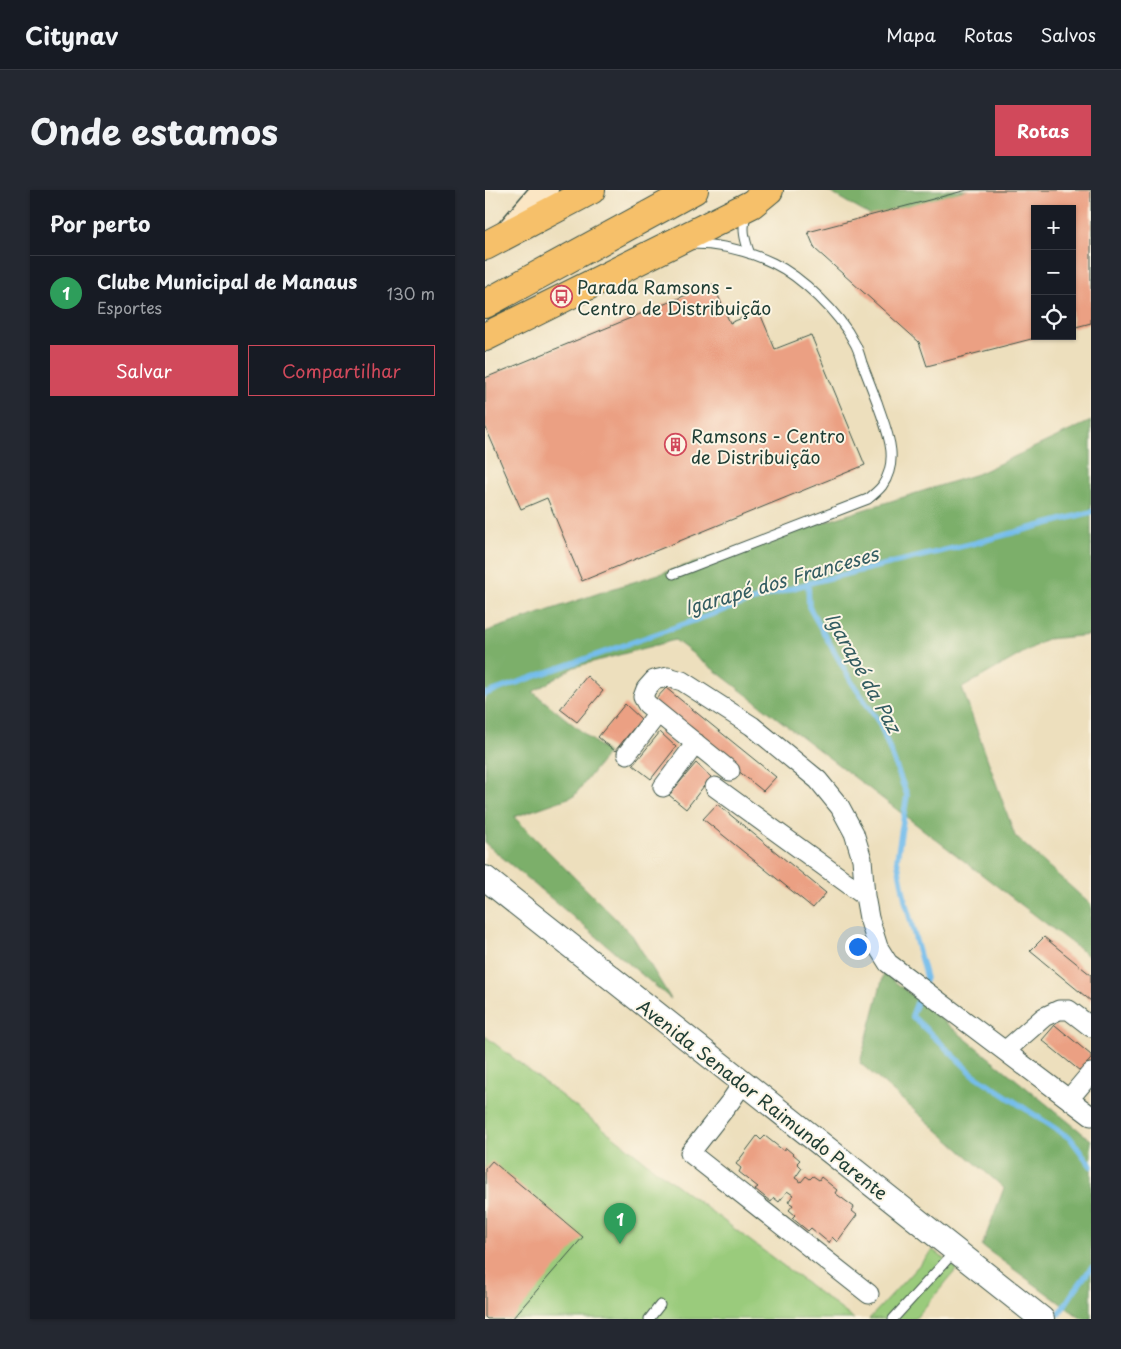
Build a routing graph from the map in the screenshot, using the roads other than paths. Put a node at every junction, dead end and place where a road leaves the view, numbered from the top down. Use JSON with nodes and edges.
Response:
{"nodes":[{"id":1,"x":545,"y":190,"type":"edge"},
{"id":2,"x":591,"y":190,"type":"edge"},
{"id":3,"x":694,"y":190,"type":"edge"},
{"id":4,"x":761,"y":197,"type":"edge"},
{"id":5,"x":496,"y":240,"type":"edge"},
{"id":6,"x":667,"y":246,"type":"junction"},
{"id":7,"x":750,"y":254,"type":"junction"},
{"id":8,"x":485,"y":304,"type":"edge"},
{"id":9,"x":485,"y":337,"type":"edge"},
{"id":10,"x":673,"y":574,"type":"dead end"},
{"id":11,"x":658,"y":713,"type":"junction"},
{"id":12,"x":696,"y":743,"type":"junction"},
{"id":13,"x":627,"y":754,"type":"dead end"},
{"id":14,"x":730,"y":771,"type":"dead end"},
{"id":15,"x":663,"y":787,"type":"dead end"},
{"id":16,"x":715,"y":787,"type":"dead end"},
{"id":17,"x":485,"y":878,"type":"edge"},
{"id":18,"x":865,"y":896,"type":"junction"},
{"id":19,"x":1091,"y":1027,"type":"edge"},
{"id":20,"x":1005,"y":1051,"type":"junction"},
{"id":21,"x":1091,"y":1073,"type":"edge"},
{"id":22,"x":743,"y":1082,"type":"junction"},
{"id":23,"x":1069,"y":1099,"type":"junction"},
{"id":24,"x":1091,"y":1116,"type":"edge"},
{"id":25,"x":955,"y":1251,"type":"junction"},
{"id":26,"x":869,"y":1294,"type":"dead end"},
{"id":27,"x":660,"y":1305,"type":"dead end"},
{"id":28,"x":1040,"y":1317,"type":"edge"},
{"id":29,"x":649,"y":1319,"type":"edge"},
{"id":30,"x":893,"y":1319,"type":"edge"}],
"edges":[{"from":1,"to":5,"type":"main road"},
{"from":2,"to":5,"type":"highway"},
{"from":3,"to":8,"type":"highway"},
{"from":4,"to":6,"type":"highway"},
{"from":4,"to":7,"type":"lane"},
{"from":6,"to":7,"type":"lane"},
{"from":6,"to":9,"type":"highway"},
{"from":7,"to":10,"type":"lane"},
{"from":11,"to":12,"type":"street"},
{"from":11,"to":13,"type":"street"},
{"from":11,"to":18,"type":"street"},
{"from":12,"to":14,"type":"street"},
{"from":12,"to":15,"type":"street"},
{"from":16,"to":18,"type":"street"},
{"from":17,"to":22,"type":"street","name":"Avenida Senador Raimundo Parente"},
{"from":18,"to":20,"type":"street"},
{"from":19,"to":20,"type":"street"},
{"from":20,"to":23,"type":"street"},
{"from":21,"to":23,"type":"street"},
{"from":22,"to":25,"type":"street","name":"Avenida Senador Raimundo Parente"},
{"from":22,"to":26,"type":"street"},
{"from":23,"to":24,"type":"street"},
{"from":25,"to":28,"type":"street","name":"Avenida Senador Raimundo Parente"},
{"from":25,"to":30,"type":"lane"},
{"from":27,"to":29,"type":"lane"}]}
